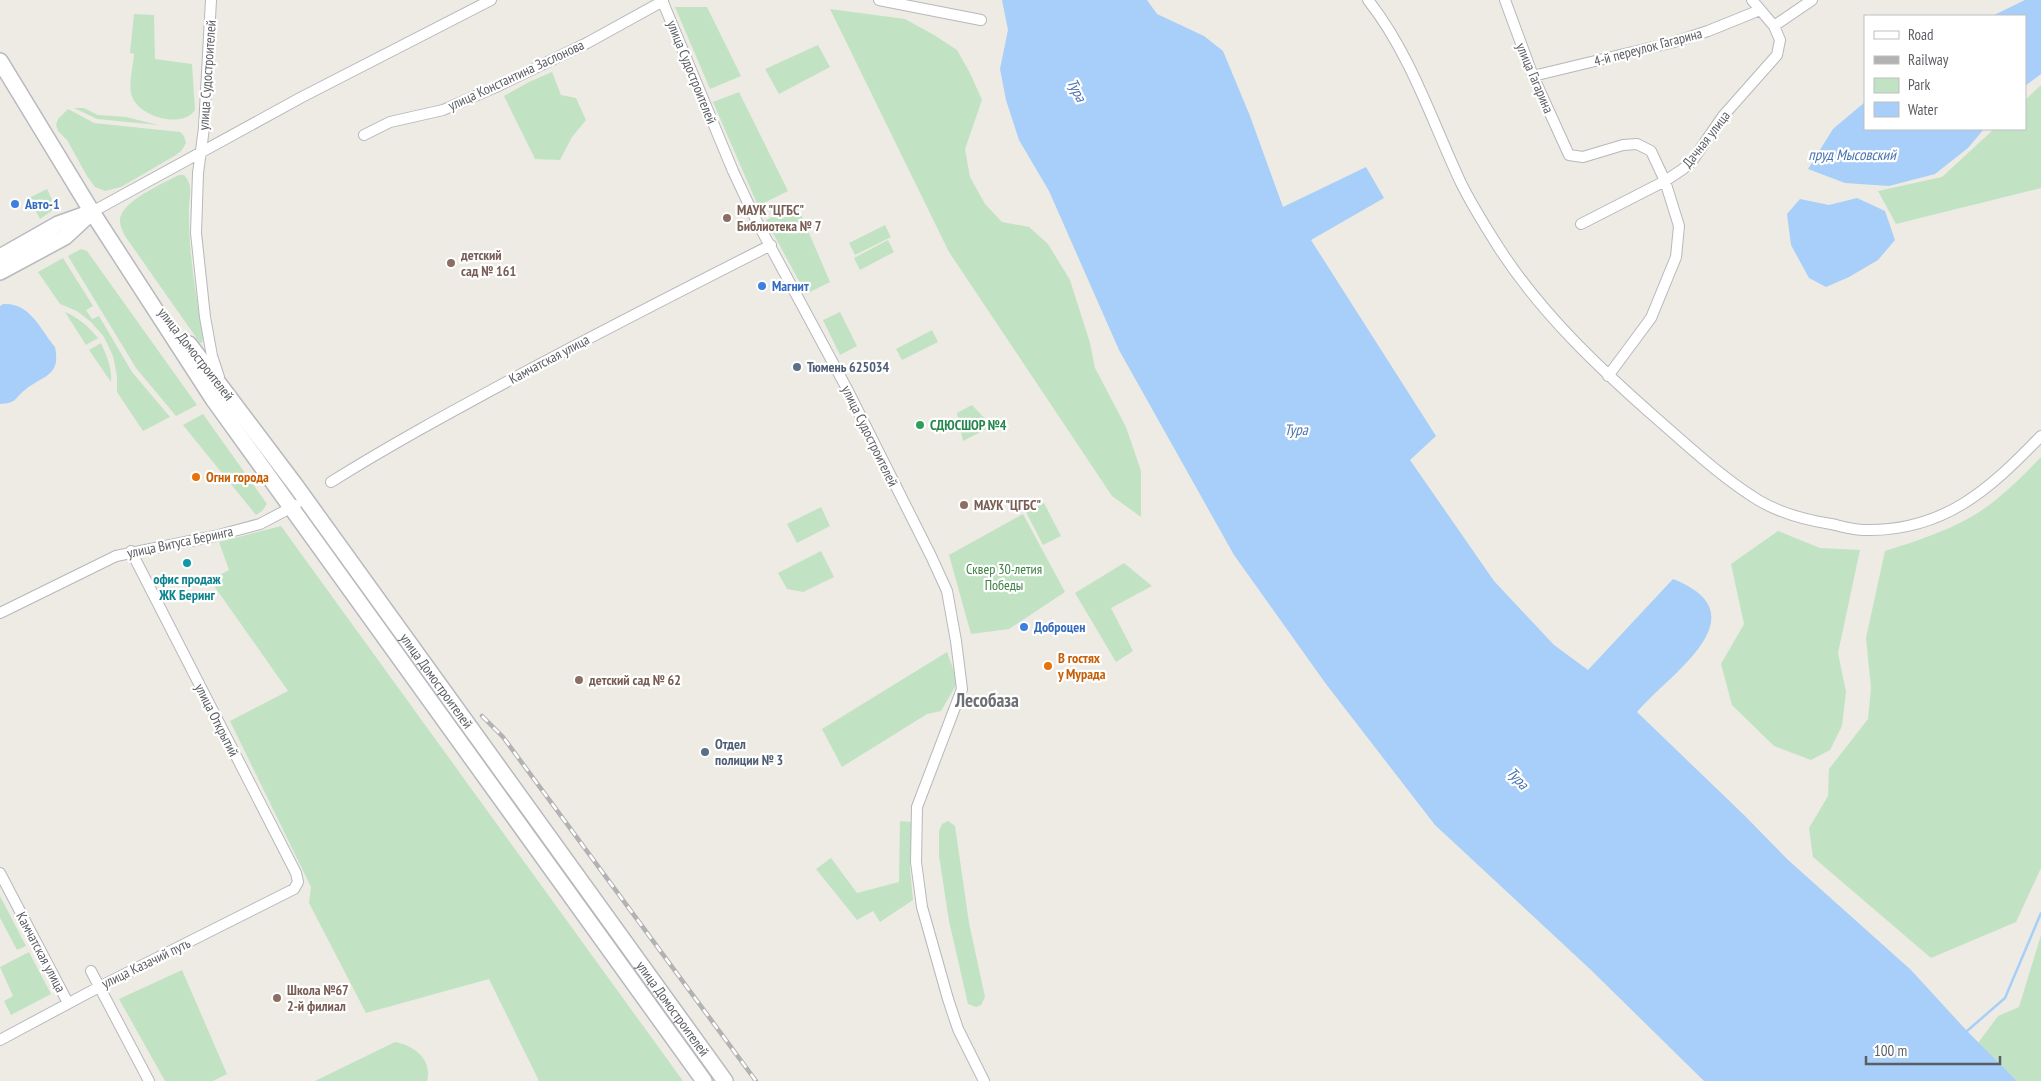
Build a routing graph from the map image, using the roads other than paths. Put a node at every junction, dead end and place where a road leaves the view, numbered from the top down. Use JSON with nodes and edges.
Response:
{"nodes":[{"id":1,"x":211,"y":0,"type":"edge"},
{"id":2,"x":491,"y":0,"type":"edge"},
{"id":3,"x":879,"y":0,"type":"edge"},
{"id":4,"x":1368,"y":0,"type":"edge"},
{"id":5,"x":1505,"y":0,"type":"edge"},
{"id":6,"x":1752,"y":0,"type":"edge"},
{"id":7,"x":1812,"y":0,"type":"edge"},
{"id":8,"x":663,"y":1,"type":"edge"},
{"id":9,"x":473,"y":5,"type":"edge"},
{"id":10,"x":1760,"y":10,"type":"junction"},
{"id":11,"x":981,"y":20,"type":"dead end"},
{"id":12,"x":1774,"y":26,"type":"junction"},
{"id":13,"x":0,"y":61,"type":"edge"},
{"id":14,"x":1533,"y":76,"type":"junction"},
{"id":15,"x":364,"y":135,"type":"dead end"},
{"id":16,"x":201,"y":151,"type":"junction"},
{"id":17,"x":1665,"y":181,"type":"junction"},
{"id":18,"x":92,"y":212,"type":"junction"},
{"id":19,"x":1581,"y":224,"type":"dead end"},
{"id":20,"x":771,"y":245,"type":"junction"},
{"id":21,"x":0,"y":257,"type":"edge"},
{"id":22,"x":0,"y":272,"type":"edge"},
{"id":23,"x":141,"y":285,"type":"junction"},
{"id":24,"x":1608,"y":376,"type":"junction"},
{"id":25,"x":225,"y":390,"type":"junction"},
{"id":26,"x":2041,"y":436,"type":"edge"},
{"id":27,"x":331,"y":482,"type":"dead end"},
{"id":28,"x":306,"y":499,"type":"junction"},
{"id":29,"x":291,"y":508,"type":"junction"},
{"id":30,"x":131,"y":551,"type":"junction"},
{"id":31,"x":0,"y":613,"type":"edge"},
{"id":32,"x":0,"y":873,"type":"edge"},
{"id":33,"x":294,"y":889,"type":"joint"},
{"id":34,"x":91,"y":972,"type":"dead end"},
{"id":35,"x":99,"y":987,"type":"junction"},
{"id":36,"x":68,"y":1003,"type":"junction"},
{"id":37,"x":0,"y":1040,"type":"edge"},
{"id":38,"x":720,"y":1079,"type":"edge"},
{"id":39,"x":149,"y":1081,"type":"edge"},
{"id":40,"x":704,"y":1081,"type":"edge"},
{"id":41,"x":984,"y":1081,"type":"edge"}],
"edges":[{"from":1,"to":16,"type":"street","name":"улица Судостроителей"},
{"from":2,"to":9,"type":"street"},
{"from":3,"to":11,"type":"street"},
{"from":4,"to":24,"type":"street"},
{"from":5,"to":14,"type":"street","name":"улица Гагарина"},
{"from":6,"to":10,"type":"street"},
{"from":7,"to":12,"type":"street"},
{"from":8,"to":15,"type":"street","name":"улица Константина Заслонова"},
{"from":8,"to":20,"type":"street","name":"улица Судостроителей"},
{"from":9,"to":16,"type":"street"},
{"from":10,"to":12,"type":"street"},
{"from":10,"to":14,"type":"street","name":"4-й переулок Гагарина"},
{"from":12,"to":17,"type":"street","name":"Дачная улица"},
{"from":13,"to":18,"type":"main road","name":"улица Домостроителей"},
{"from":14,"to":17,"type":"street","name":"улица Гагарина"},
{"from":16,"to":18,"type":"street"},
{"from":16,"to":25,"type":"street","name":"улица Судостроителей"},
{"from":17,"to":19,"type":"street","name":"Дачная улица"},
{"from":17,"to":24,"type":"street"},
{"from":18,"to":21,"type":"main road"},
{"from":18,"to":22,"type":"main road"},
{"from":18,"to":23,"type":"main road","name":"улица Домостроителей"},
{"from":20,"to":27,"type":"street","name":"Камчатская улица"},
{"from":20,"to":41,"type":"street","name":"улица Судостроителей"},
{"from":23,"to":25,"type":"main road","name":"улица Домостроителей"},
{"from":23,"to":29,"type":"main road","name":"улица Домостроителей"},
{"from":24,"to":26,"type":"street"},
{"from":25,"to":28,"type":"main road","name":"улица Домостроителей"},
{"from":28,"to":29,"type":"street","name":"улица Витуса Беринга"},
{"from":28,"to":38,"type":"main road","name":"улица Домостроителей"},
{"from":29,"to":30,"type":"street","name":"улица Витуса Беринга"},
{"from":29,"to":40,"type":"main road","name":"улица Домостроителей"},
{"from":30,"to":31,"type":"street","name":"улица Витуса Беринга"},
{"from":30,"to":33,"type":"street","name":"улица Открытий"},
{"from":32,"to":36,"type":"street","name":"Камчатская улица"},
{"from":33,"to":35,"type":"street","name":"улица Казачий путь"},
{"from":34,"to":35,"type":"street"},
{"from":35,"to":36,"type":"street","name":"улица Казачий путь"},
{"from":35,"to":39,"type":"street"},
{"from":36,"to":37,"type":"street","name":"улица Казачий путь"}]}
